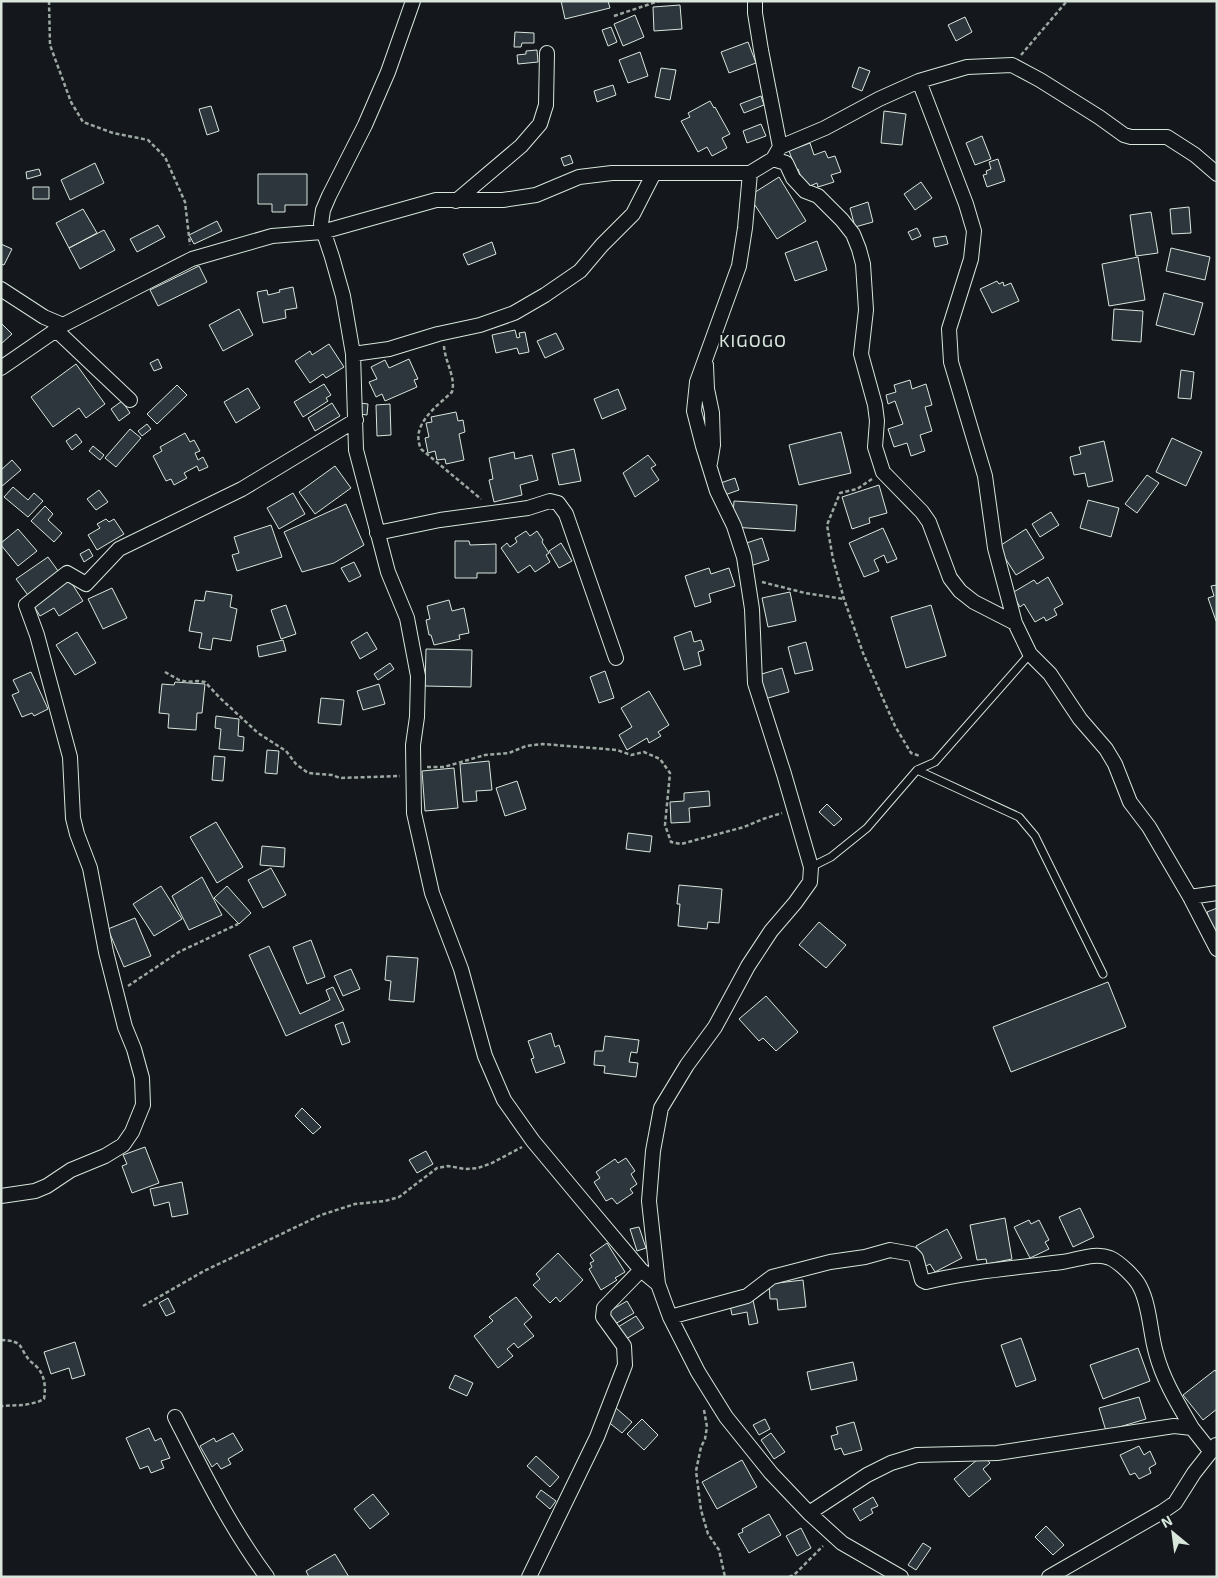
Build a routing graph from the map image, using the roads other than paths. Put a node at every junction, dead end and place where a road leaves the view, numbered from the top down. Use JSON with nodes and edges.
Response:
{"nodes":[{"id":1,"x":401,"y":1,"type":"edge"},
{"id":2,"x":413,"y":1,"type":"edge"},
{"id":3,"x":754,"y":1,"type":"edge"},
{"id":4,"x":407,"y":16,"type":"junction"},
{"id":5,"x":547,"y":54,"type":"dead end"},
{"id":6,"x":919,"y":82,"type":"junction"},
{"id":7,"x":777,"y":153,"type":"junction"},
{"id":8,"x":654,"y":173,"type":"junction"},
{"id":9,"x":750,"y":173,"type":"junction"},
{"id":10,"x":1217,"y":174,"type":"edge"},
{"id":11,"x":456,"y":201,"type":"junction"},
{"id":12,"x":322,"y":232,"type":"junction"},
{"id":13,"x":1,"y":289,"type":"edge"},
{"id":14,"x":59,"y":328,"type":"junction"},
{"id":15,"x":353,"y":354,"type":"junction"},
{"id":16,"x":1,"y":368,"type":"edge"},
{"id":17,"x":130,"y":400,"type":"dead end"},
{"id":18,"x":356,"y":420,"type":"junction"},
{"id":19,"x":377,"y":533,"type":"junction"},
{"id":20,"x":1015,"y":623,"type":"junction"},
{"id":21,"x":1030,"y":654,"type":"junction"},
{"id":22,"x":616,"y":658,"type":"dead end"},
{"id":23,"x":917,"y":770,"type":"junction"},
{"id":24,"x":811,"y":867,"type":"junction"},
{"id":25,"x":1217,"y":893,"type":"edge"},
{"id":26,"x":1190,"y":897,"type":"junction"},
{"id":27,"x":1217,"y":949,"type":"edge"},
{"id":28,"x":1103,"y":974,"type":"dead end"},
{"id":29,"x":1,"y":1196,"type":"edge"},
{"id":30,"x":641,"y":1270,"type":"junction"},
{"id":31,"x":658,"y":1284,"type":"junction"},
{"id":32,"x":670,"y":1317,"type":"junction"},
{"id":33,"x":174,"y":1417,"type":"dead end"},
{"id":34,"x":1192,"y":1428,"type":"junction"},
{"id":35,"x":1214,"y":1448,"type":"edge"},
{"id":36,"x":809,"y":1513,"type":"junction"},
{"id":37,"x":267,"y":1577,"type":"edge"},
{"id":38,"x":530,"y":1577,"type":"edge"},
{"id":39,"x":901,"y":1577,"type":"edge"},
{"id":40,"x":1049,"y":1577,"type":"edge"}],
"edges":[{"from":1,"to":4,"type":"street"},
{"from":2,"to":4,"type":"street"},
{"from":3,"to":7,"type":"street"},
{"from":4,"to":12,"type":"street"},
{"from":5,"to":11,"type":"street"},
{"from":6,"to":7,"type":"street"},
{"from":6,"to":10,"type":"street"},
{"from":6,"to":20,"type":"street"},
{"from":7,"to":9,"type":"street"},
{"from":7,"to":20,"type":"street"},
{"from":8,"to":9,"type":"street"},
{"from":8,"to":11,"type":"street"},
{"from":8,"to":15,"type":"street"},
{"from":9,"to":24,"type":"street"},
{"from":11,"to":12,"type":"street"},
{"from":12,"to":14,"type":"street"},
{"from":12,"to":15,"type":"street"},
{"from":13,"to":14,"type":"street"},
{"from":14,"to":16,"type":"street"},
{"from":14,"to":17,"type":"street"},
{"from":15,"to":18,"type":"street"},
{"from":18,"to":19,"type":"street"},
{"from":18,"to":29,"type":"street"},
{"from":19,"to":22,"type":"street"},
{"from":19,"to":30,"type":"street"},
{"from":20,"to":21,"type":"street"},
{"from":21,"to":23,"type":"lane"},
{"from":21,"to":26,"type":"street"},
{"from":23,"to":24,"type":"lane"},
{"from":23,"to":28,"type":"lane"},
{"from":24,"to":31,"type":"street"},
{"from":25,"to":26,"type":"street"},
{"from":26,"to":27,"type":"street"},
{"from":30,"to":31,"type":"street"},
{"from":30,"to":38,"type":"street"},
{"from":31,"to":32,"type":"street"},
{"from":32,"to":34,"type":"street"},
{"from":32,"to":36,"type":"street"},
{"from":33,"to":37,"type":"street"},
{"from":34,"to":35,"type":"street"},
{"from":34,"to":36,"type":"street"},
{"from":35,"to":40,"type":"street"},
{"from":36,"to":39,"type":"street"}]}
